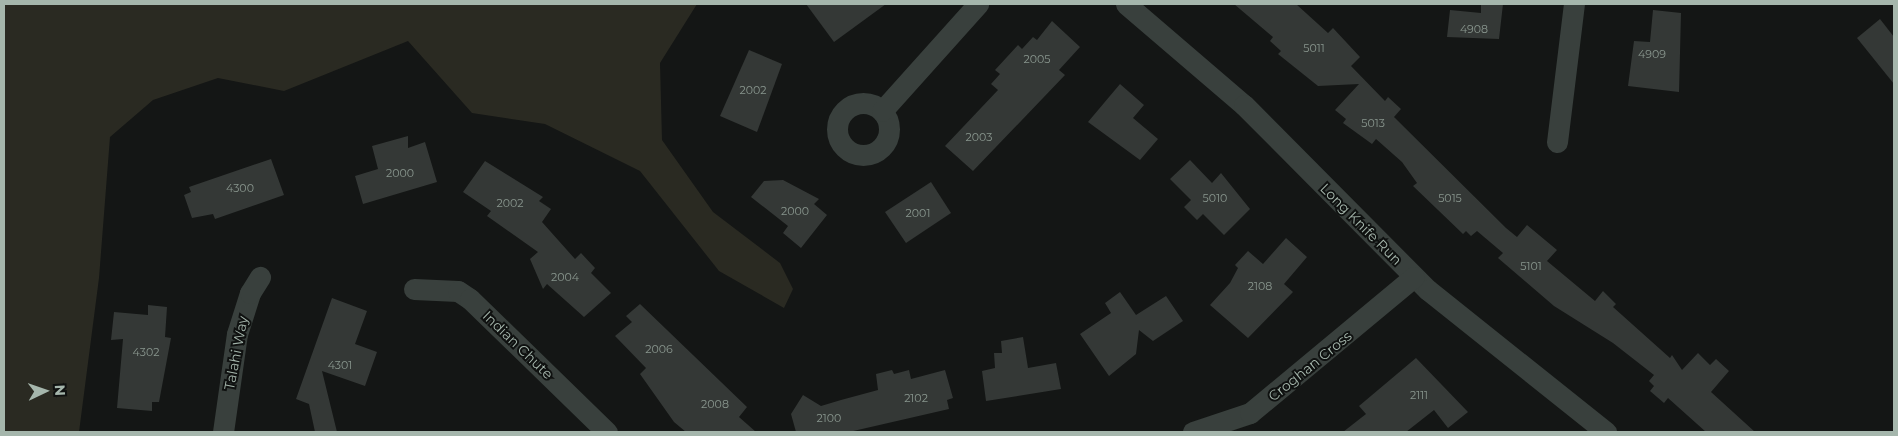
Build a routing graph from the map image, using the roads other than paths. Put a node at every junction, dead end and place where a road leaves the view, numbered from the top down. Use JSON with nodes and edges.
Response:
{"nodes":[{"id":1,"x":978,"y":4,"type":"edge"},
{"id":2,"x":1126,"y":4,"type":"edge"},
{"id":3,"x":1574,"y":4,"type":"edge"},
{"id":4,"x":882,"y":111,"type":"dead end"},
{"id":5,"x":1557,"y":142,"type":"dead end"},
{"id":6,"x":260,"y":277,"type":"dead end"},
{"id":7,"x":1414,"y":277,"type":"junction"},
{"id":8,"x":414,"y":288,"type":"dead end"},
{"id":9,"x":223,"y":432,"type":"edge"},
{"id":10,"x":607,"y":432,"type":"edge"},
{"id":11,"x":1193,"y":432,"type":"edge"},
{"id":12,"x":1606,"y":432,"type":"edge"}],
"edges":[{"from":1,"to":4,"type":"street"},
{"from":2,"to":7,"type":"street","name":"Long Knife Run"},
{"from":3,"to":5,"type":"street"},
{"from":6,"to":9,"type":"street","name":"Talahi Way"},
{"from":7,"to":11,"type":"street","name":"Croghan Cross"},
{"from":7,"to":12,"type":"street","name":"Long Knife Run"},
{"from":8,"to":10,"type":"street","name":"Indian Chute"}]}
